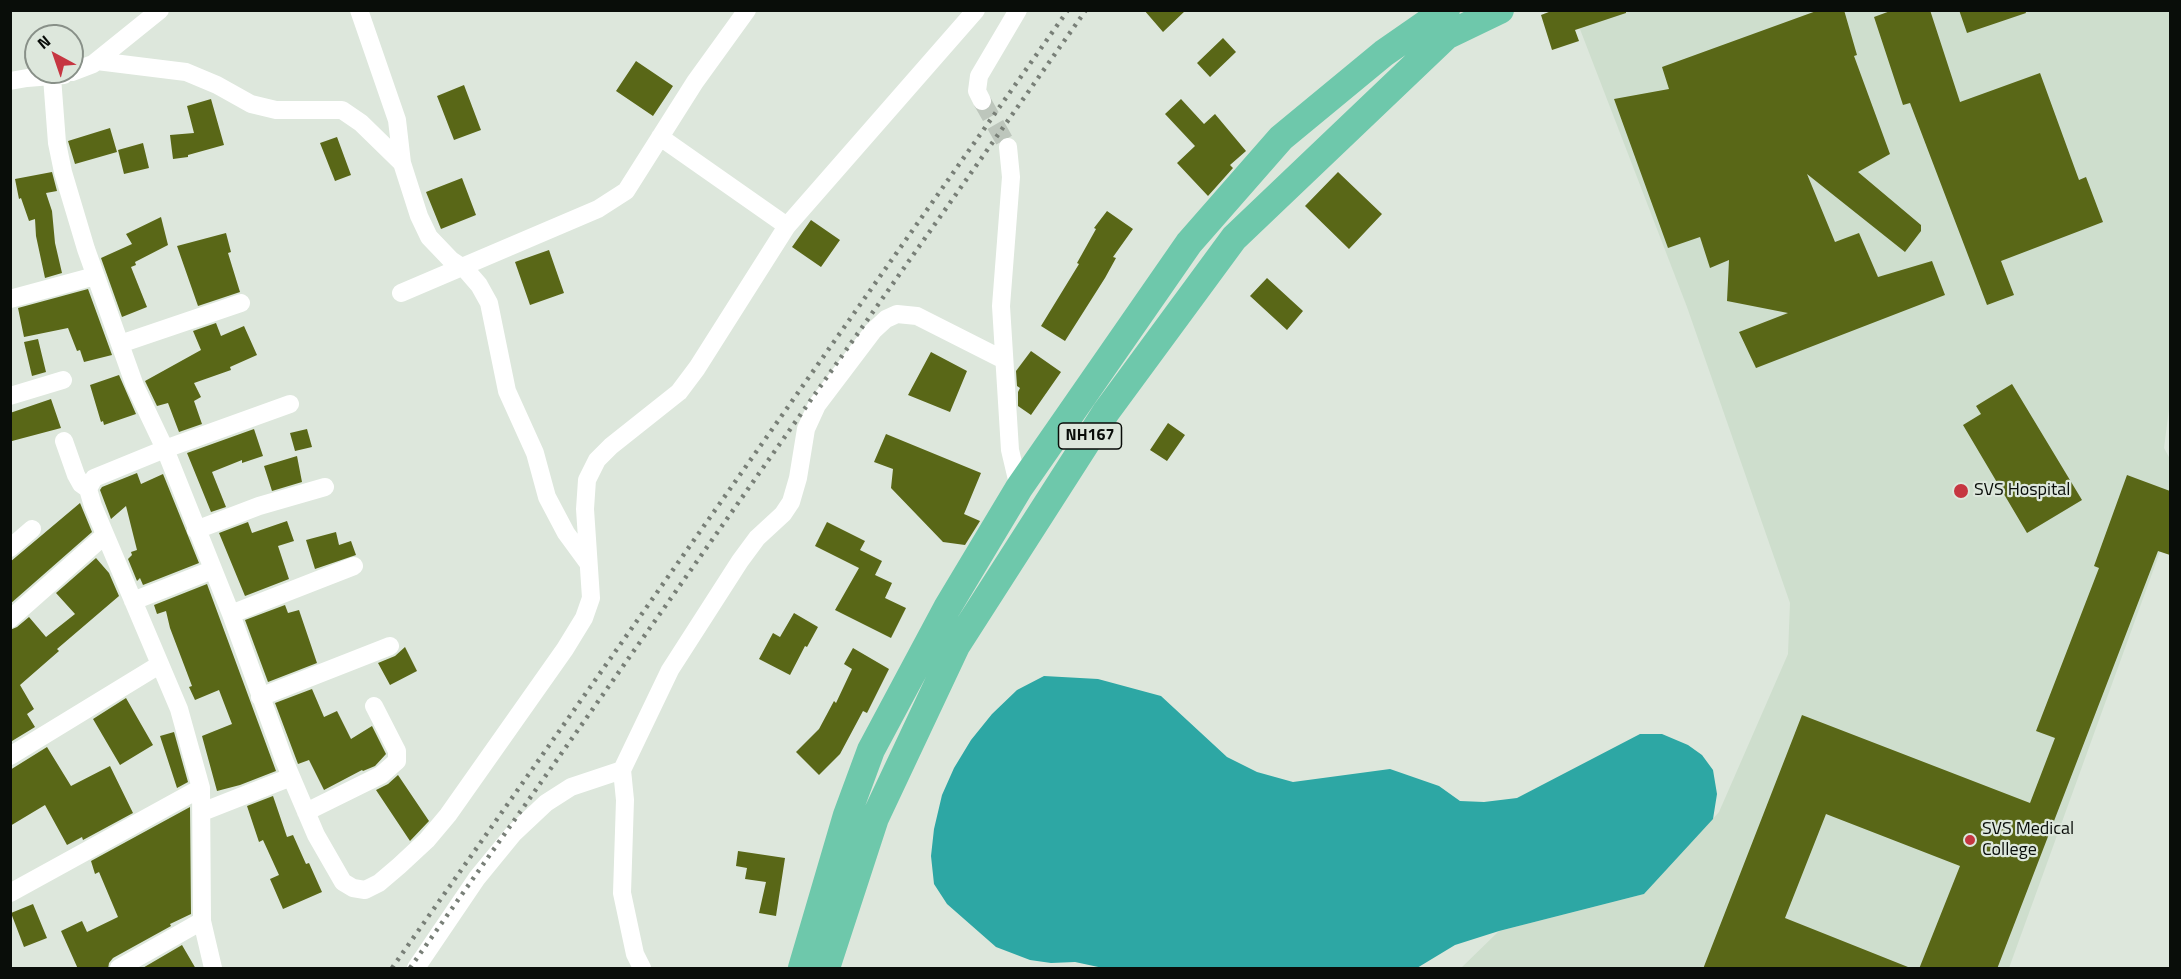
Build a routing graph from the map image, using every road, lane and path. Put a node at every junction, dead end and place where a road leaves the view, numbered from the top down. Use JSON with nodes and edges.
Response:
{"nodes":[{"id":1,"x":160,"y":10,"type":"edge"},
{"id":2,"x":359,"y":10,"type":"edge"},
{"id":3,"x":747,"y":10,"type":"edge"},
{"id":4,"x":976,"y":10,"type":"edge"},
{"id":5,"x":1018,"y":10,"type":"edge"},
{"id":6,"x":1446,"y":10,"type":"edge"},
{"id":7,"x":1500,"y":10,"type":"edge"},
{"id":8,"x":97,"y":61,"type":"junction"},
{"id":9,"x":84,"y":67,"type":"edge"},
{"id":10,"x":53,"y":84,"type":"edge"},
{"id":11,"x":982,"y":101,"type":"tunnel mouth"},
{"id":12,"x":660,"y":137,"type":"junction"},
{"id":13,"x":1008,"y":147,"type":"tunnel mouth"},
{"id":14,"x":402,"y":163,"type":"junction"},
{"id":15,"x":787,"y":226,"type":"junction"},
{"id":16,"x":462,"y":267,"type":"junction"},
{"id":17,"x":95,"y":276,"type":"junction"},
{"id":18,"x":400,"y":293,"type":"dead end"},
{"id":19,"x":10,"y":299,"type":"edge"},
{"id":20,"x":241,"y":303,"type":"dead end"},
{"id":21,"x":120,"y":344,"type":"junction"},
{"id":22,"x":1004,"y":360,"type":"junction"},
{"id":23,"x":63,"y":380,"type":"dead end"},
{"id":24,"x":10,"y":396,"type":"edge"},
{"id":25,"x":290,"y":404,"type":"dead end"},
{"id":26,"x":64,"y":441,"type":"dead end"},
{"id":27,"x":165,"y":449,"type":"junction"},
{"id":28,"x":325,"y":487,"type":"dead end"},
{"id":29,"x":1019,"y":488,"type":"junction"},
{"id":30,"x":88,"y":489,"type":"junction"},
{"id":31,"x":32,"y":529,"type":"dead end"},
{"id":32,"x":196,"y":530,"type":"junction"},
{"id":33,"x":105,"y":535,"type":"junction"},
{"id":34,"x":10,"y":548,"type":"edge"},
{"id":35,"x":589,"y":564,"type":"junction"},
{"id":36,"x":354,"y":566,"type":"dead end"},
{"id":37,"x":212,"y":570,"type":"junction"},
{"id":38,"x":133,"y":601,"type":"junction"},
{"id":39,"x":231,"y":614,"type":"junction"},
{"id":40,"x":10,"y":619,"type":"edge"},
{"id":41,"x":390,"y":646,"type":"dead end"},
{"id":42,"x":159,"y":665,"type":"junction"},
{"id":43,"x":260,"y":697,"type":"junction"},
{"id":44,"x":374,"y":706,"type":"dead end"},
{"id":45,"x":10,"y":756,"type":"edge"},
{"id":46,"x":622,"y":770,"type":"junction"},
{"id":47,"x":291,"y":777,"type":"junction"},
{"id":48,"x":201,"y":788,"type":"junction"},
{"id":49,"x":202,"y":812,"type":"junction"},
{"id":50,"x":306,"y":812,"type":"junction"},
{"id":51,"x":10,"y":892,"type":"edge"},
{"id":52,"x":202,"y":921,"type":"junction"},
{"id":53,"x":119,"y":969,"type":"edge"},
{"id":54,"x":213,"y":969,"type":"edge"},
{"id":55,"x":416,"y":969,"type":"edge"},
{"id":56,"x":642,"y":969,"type":"edge"},
{"id":57,"x":802,"y":969,"type":"edge"},
{"id":58,"x":826,"y":969,"type":"edge"}],
"edges":[{"from":1,"to":8,"type":"street"},
{"from":2,"to":14,"type":"street"},
{"from":3,"to":12,"type":"street"},
{"from":4,"to":15,"type":"street"},
{"from":5,"to":11,"type":"street"},
{"from":6,"to":29,"type":"highway","number":"NH167"},
{"from":7,"to":58,"type":"highway","number":"NH167"},
{"from":8,"to":9,"type":"street"},
{"from":8,"to":14,"type":"street"},
{"from":10,"to":17,"type":"street"},
{"from":12,"to":15,"type":"street"},
{"from":12,"to":16,"type":"street"},
{"from":13,"to":22,"type":"street"},
{"from":14,"to":16,"type":"street"},
{"from":15,"to":35,"type":"street"},
{"from":16,"to":18,"type":"street"},
{"from":16,"to":35,"type":"street"},
{"from":17,"to":19,"type":"street"},
{"from":17,"to":21,"type":"street"},
{"from":20,"to":21,"type":"street"},
{"from":21,"to":27,"type":"street"},
{"from":22,"to":29,"type":"street"},
{"from":22,"to":46,"type":"street"},
{"from":23,"to":24,"type":"street"},
{"from":25,"to":27,"type":"street"},
{"from":26,"to":30,"type":"street"},
{"from":27,"to":30,"type":"street"},
{"from":27,"to":32,"type":"street"},
{"from":28,"to":32,"type":"street"},
{"from":29,"to":57,"type":"highway","number":"NH167"},
{"from":30,"to":33,"type":"street"},
{"from":31,"to":34,"type":"street"},
{"from":32,"to":37,"type":"street"},
{"from":33,"to":38,"type":"street"},
{"from":33,"to":40,"type":"street"},
{"from":35,"to":50,"type":"street"},
{"from":36,"to":39,"type":"street"},
{"from":37,"to":38,"type":"street"},
{"from":37,"to":39,"type":"street"},
{"from":38,"to":42,"type":"street"},
{"from":39,"to":43,"type":"street"},
{"from":41,"to":43,"type":"street"},
{"from":42,"to":45,"type":"street"},
{"from":42,"to":48,"type":"street"},
{"from":43,"to":47,"type":"street"},
{"from":44,"to":50,"type":"street"},
{"from":46,"to":55,"type":"street"},
{"from":46,"to":56,"type":"street"},
{"from":47,"to":49,"type":"street"},
{"from":47,"to":50,"type":"street"},
{"from":48,"to":49,"type":"street"},
{"from":48,"to":51,"type":"street"},
{"from":49,"to":52,"type":"street"},
{"from":52,"to":53,"type":"street"},
{"from":52,"to":54,"type":"street"}]}
